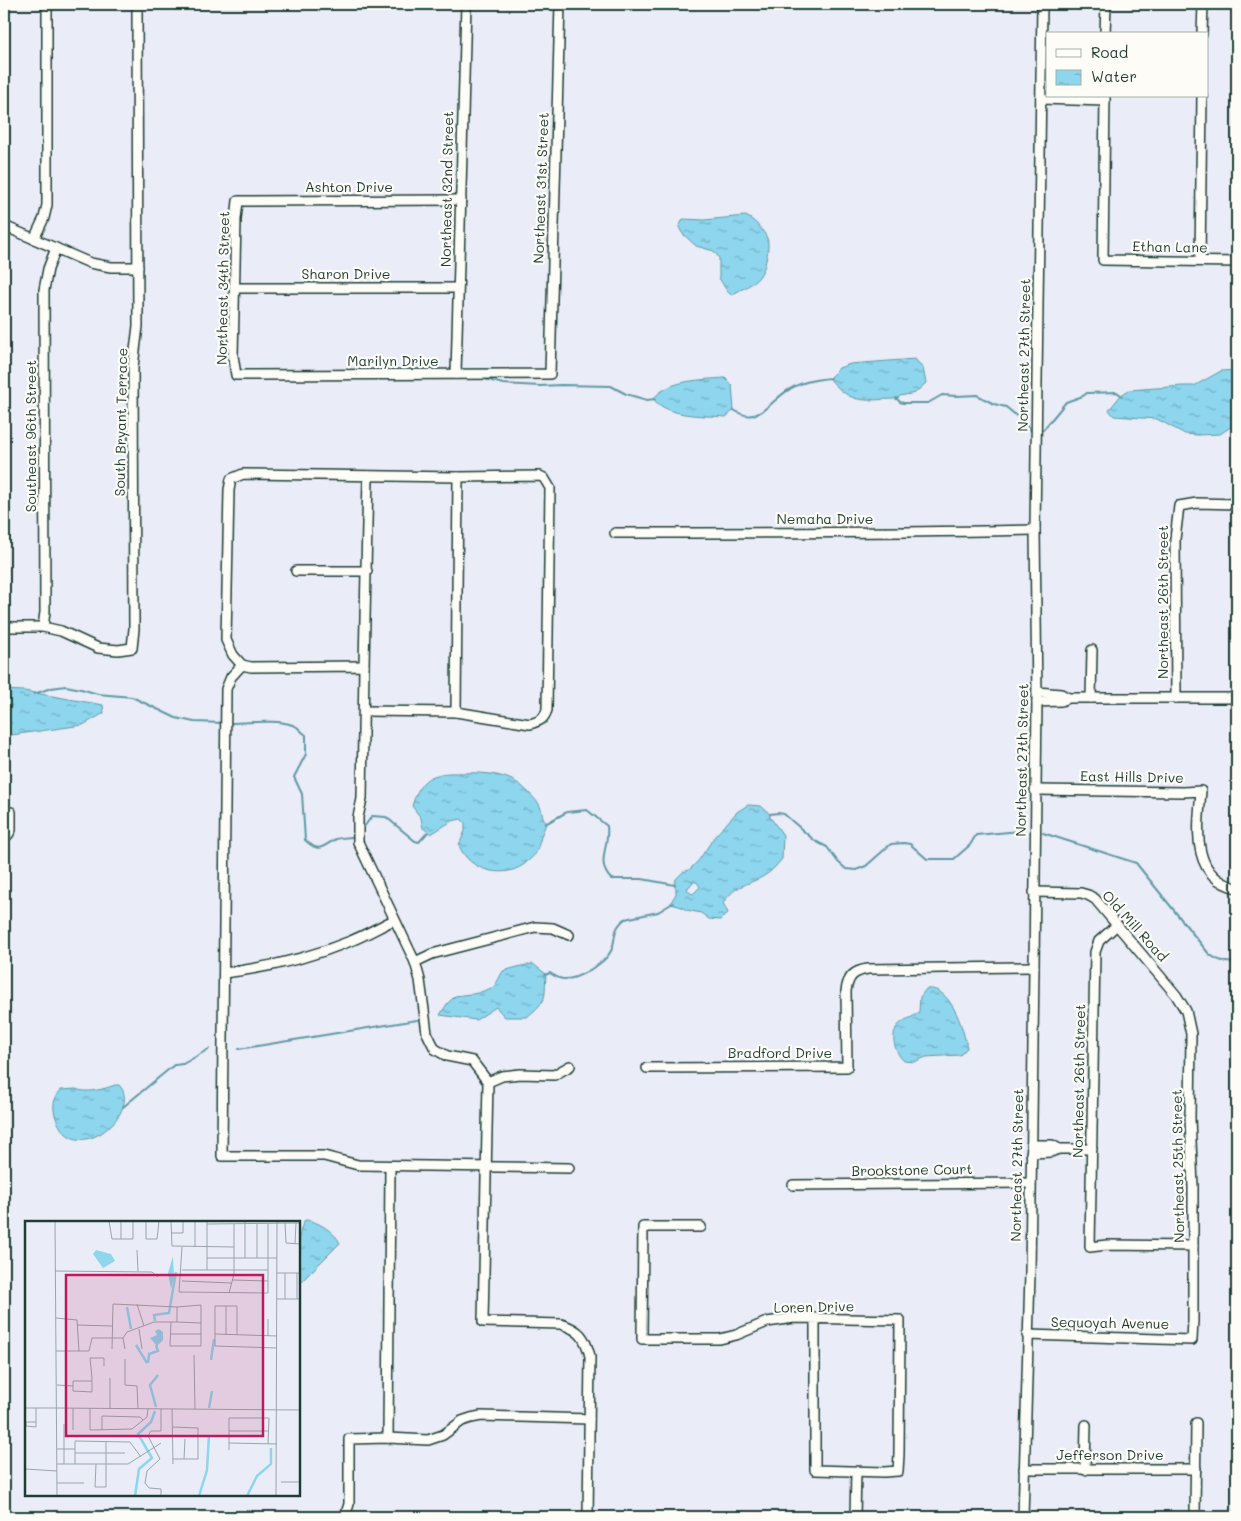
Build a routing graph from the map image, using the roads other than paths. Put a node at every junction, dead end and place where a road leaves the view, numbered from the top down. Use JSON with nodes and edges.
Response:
{"nodes":[{"id":1,"x":47,"y":4,"type":"edge"},
{"id":2,"x":137,"y":4,"type":"edge"},
{"id":3,"x":466,"y":4,"type":"edge"},
{"id":4,"x":560,"y":4,"type":"edge"},
{"id":5,"x":1042,"y":4,"type":"edge"},
{"id":6,"x":1106,"y":4,"type":"edge"},
{"id":7,"x":1203,"y":4,"type":"edge"},
{"id":8,"x":1106,"y":32,"type":"edge"},
{"id":9,"x":1202,"y":32,"type":"edge"},
{"id":10,"x":1044,"y":87,"type":"edge"},
{"id":11,"x":1105,"y":98,"type":"edge"},
{"id":12,"x":1202,"y":98,"type":"edge"},
{"id":13,"x":1041,"y":99,"type":"junction"},
{"id":14,"x":461,"y":200,"type":"junction"},
{"id":15,"x":238,"y":201,"type":"joint"},
{"id":16,"x":4,"y":226,"type":"edge"},
{"id":17,"x":34,"y":239,"type":"junction"},
{"id":18,"x":56,"y":248,"type":"junction"},
{"id":19,"x":1200,"y":261,"type":"junction"},
{"id":20,"x":1237,"y":262,"type":"edge"},
{"id":21,"x":138,"y":267,"type":"junction"},
{"id":22,"x":234,"y":288,"type":"junction"},
{"id":23,"x":458,"y":288,"type":"junction"},
{"id":24,"x":456,"y":374,"type":"junction"},
{"id":25,"x":550,"y":374,"type":"joint"},
{"id":26,"x":236,"y":375,"type":"joint"},
{"id":27,"x":368,"y":476,"type":"junction"},
{"id":28,"x":458,"y":477,"type":"junction"},
{"id":29,"x":1237,"y":504,"type":"edge"},
{"id":30,"x":1035,"y":530,"type":"junction"},
{"id":31,"x":615,"y":533,"type":"dead end"},
{"id":32,"x":296,"y":571,"type":"dead end"},
{"id":33,"x":366,"y":571,"type":"junction"},
{"id":34,"x":4,"y":627,"type":"edge"},
{"id":35,"x":43,"y":627,"type":"junction"},
{"id":36,"x":1092,"y":650,"type":"dead end"},
{"id":37,"x":242,"y":665,"type":"junction"},
{"id":38,"x":364,"y":666,"type":"junction"},
{"id":39,"x":1037,"y":697,"type":"junction"},
{"id":40,"x":1091,"y":698,"type":"junction"},
{"id":41,"x":1176,"y":698,"type":"junction"},
{"id":42,"x":1237,"y":698,"type":"edge"},
{"id":43,"x":364,"y":711,"type":"junction"},
{"id":44,"x":456,"y":712,"type":"junction"},
{"id":45,"x":1035,"y":790,"type":"junction"},
{"id":46,"x":11,"y":812,"type":"dead end"},
{"id":47,"x":4,"y":835,"type":"edge"},
{"id":48,"x":1237,"y":888,"type":"edge"},
{"id":49,"x":1034,"y":892,"type":"junction"},
{"id":50,"x":394,"y":920,"type":"junction"},
{"id":51,"x":1117,"y":925,"type":"junction"},
{"id":52,"x":569,"y":935,"type":"dead end"},
{"id":53,"x":414,"y":962,"type":"junction"},
{"id":54,"x":1034,"y":967,"type":"junction"},
{"id":55,"x":224,"y":973,"type":"junction"},
{"id":56,"x":1176,"y":995,"type":"joint"},
{"id":57,"x":570,"y":1066,"type":"dead end"},
{"id":58,"x":647,"y":1068,"type":"dead end"},
{"id":59,"x":488,"y":1082,"type":"junction"},
{"id":60,"x":1031,"y":1149,"type":"junction"},
{"id":61,"x":1092,"y":1149,"type":"junction"},
{"id":62,"x":390,"y":1166,"type":"junction"},
{"id":63,"x":486,"y":1166,"type":"junction"},
{"id":64,"x":569,"y":1168,"type":"dead end"},
{"id":65,"x":1031,"y":1183,"type":"junction"},
{"id":66,"x":793,"y":1185,"type":"dead end"},
{"id":67,"x":701,"y":1227,"type":"dead end"},
{"id":68,"x":1193,"y":1246,"type":"junction"},
{"id":69,"x":815,"y":1318,"type":"junction"},
{"id":70,"x":1027,"y":1335,"type":"junction"},
{"id":71,"x":1192,"y":1340,"type":"joint"},
{"id":72,"x":589,"y":1419,"type":"junction"},
{"id":73,"x":1196,"y":1423,"type":"dead end"},
{"id":74,"x":1086,"y":1425,"type":"dead end"},
{"id":75,"x":388,"y":1438,"type":"junction"},
{"id":76,"x":1024,"y":1469,"type":"junction"},
{"id":77,"x":1196,"y":1469,"type":"junction"},
{"id":78,"x":1085,"y":1470,"type":"junction"},
{"id":79,"x":856,"y":1472,"type":"junction"},
{"id":80,"x":344,"y":1517,"type":"edge"},
{"id":81,"x":588,"y":1517,"type":"edge"},
{"id":82,"x":855,"y":1517,"type":"edge"},
{"id":83,"x":1023,"y":1517,"type":"edge"},
{"id":84,"x":1195,"y":1517,"type":"edge"}],
"edges":[{"from":1,"to":17,"type":"street"},
{"from":2,"to":21,"type":"street","name":"South Bryant Terrace"},
{"from":3,"to":14,"type":"street","name":"Northeast 32nd Street"},
{"from":4,"to":25,"type":"street","name":"Northeast 31st Street"},
{"from":5,"to":10,"type":"street","name":"Northeast 27th Street"},
{"from":6,"to":8,"type":"street"},
{"from":7,"to":9,"type":"street"},
{"from":10,"to":13,"type":"street","name":"Northeast 27th Street"},
{"from":11,"to":13,"type":"street"},
{"from":11,"to":19,"type":"street","name":"Ethan Lane"},
{"from":12,"to":19,"type":"street"},
{"from":13,"to":30,"type":"street","name":"Northeast 27th Street"},
{"from":14,"to":15,"type":"street","name":"Ashton Drive"},
{"from":14,"to":23,"type":"street","name":"Northeast 32nd Street"},
{"from":15,"to":22,"type":"street","name":"Northeast 34th Street"},
{"from":16,"to":17,"type":"street"},
{"from":17,"to":18,"type":"street"},
{"from":18,"to":21,"type":"street"},
{"from":18,"to":35,"type":"street","name":"Southeast 96th Street"},
{"from":19,"to":20,"type":"street","name":"Ethan Lane"},
{"from":21,"to":35,"type":"street","name":"South Bryant Terrace"},
{"from":22,"to":23,"type":"street","name":"Sharon Drive"},
{"from":22,"to":26,"type":"street","name":"Northeast 34th Street"},
{"from":23,"to":24,"type":"street","name":"Northeast 32nd Street"},
{"from":24,"to":25,"type":"street","name":"Marilyn Drive"},
{"from":24,"to":26,"type":"street","name":"Marilyn Drive"},
{"from":27,"to":28,"type":"street"},
{"from":27,"to":33,"type":"street"},
{"from":27,"to":37,"type":"street"},
{"from":28,"to":44,"type":"street"},
{"from":28,"to":44,"type":"street"},
{"from":29,"to":41,"type":"street","name":"Northeast 26th Street"},
{"from":30,"to":31,"type":"street","name":"Nemaha Drive"},
{"from":30,"to":39,"type":"street","name":"Northeast 27th Street"},
{"from":32,"to":33,"type":"street"},
{"from":33,"to":38,"type":"street"},
{"from":34,"to":35,"type":"street","name":"South Bryant Terrace"},
{"from":36,"to":40,"type":"street"},
{"from":37,"to":38,"type":"street"},
{"from":37,"to":55,"type":"street"},
{"from":38,"to":43,"type":"street"},
{"from":39,"to":40,"type":"street"},
{"from":39,"to":45,"type":"street","name":"Northeast 27th Street"},
{"from":40,"to":41,"type":"street"},
{"from":41,"to":42,"type":"street"},
{"from":43,"to":44,"type":"street"},
{"from":43,"to":50,"type":"street"},
{"from":45,"to":48,"type":"street","name":"East Hills Drive"},
{"from":45,"to":49,"type":"street","name":"Northeast 27th Street"},
{"from":46,"to":47,"type":"street"},
{"from":49,"to":51,"type":"street","name":"Old Mill Road"},
{"from":49,"to":54,"type":"street","name":"Northeast 27th Street"},
{"from":50,"to":53,"type":"street"},
{"from":50,"to":55,"type":"street"},
{"from":51,"to":56,"type":"street","name":"Old Mill Road"},
{"from":51,"to":61,"type":"street","name":"Northeast 26th Street"},
{"from":52,"to":53,"type":"street"},
{"from":53,"to":59,"type":"street"},
{"from":54,"to":58,"type":"street","name":"Bradford Drive"},
{"from":54,"to":60,"type":"street","name":"Northeast 27th Street"},
{"from":55,"to":62,"type":"street"},
{"from":56,"to":68,"type":"street","name":"Northeast 25th Street"},
{"from":57,"to":59,"type":"street"},
{"from":59,"to":63,"type":"street"},
{"from":60,"to":61,"type":"street"},
{"from":60,"to":65,"type":"street","name":"Northeast 27th Street"},
{"from":61,"to":68,"type":"street","name":"Northeast 26th Street"},
{"from":62,"to":63,"type":"street"},
{"from":62,"to":75,"type":"street"},
{"from":63,"to":64,"type":"street"},
{"from":63,"to":72,"type":"street"},
{"from":65,"to":66,"type":"street","name":"Brookstone Court"},
{"from":65,"to":70,"type":"street","name":"Northeast 27th Street"},
{"from":67,"to":69,"type":"street","name":"Loren Drive"},
{"from":68,"to":71,"type":"street","name":"Northeast 25th Street"},
{"from":69,"to":79,"type":"street"},
{"from":69,"to":79,"type":"street","name":"Loren Drive"},
{"from":70,"to":71,"type":"street","name":"Sequoyah Avenue"},
{"from":70,"to":76,"type":"street","name":"Northeast 27th Street"},
{"from":72,"to":75,"type":"street"},
{"from":72,"to":81,"type":"street"},
{"from":73,"to":77,"type":"street"},
{"from":74,"to":78,"type":"street"},
{"from":75,"to":80,"type":"street"},
{"from":76,"to":78,"type":"street","name":"Jefferson Drive"},
{"from":76,"to":83,"type":"street","name":"Northeast 27th Street"},
{"from":77,"to":78,"type":"street","name":"Jefferson Drive"},
{"from":77,"to":84,"type":"street"},
{"from":79,"to":82,"type":"street"}]}
